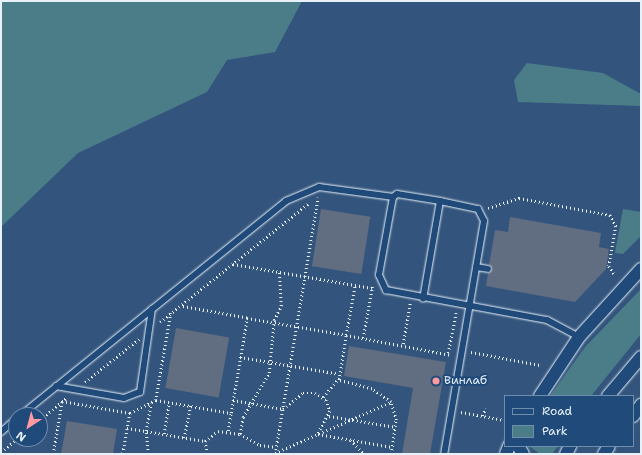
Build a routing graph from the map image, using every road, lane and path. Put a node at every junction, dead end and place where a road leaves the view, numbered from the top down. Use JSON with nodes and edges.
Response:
{"nodes":[{"id":1,"x":324,"y":196,"type":"dead end"},
{"id":2,"x":393,"y":197,"type":"junction"},
{"id":3,"x":318,"y":198,"type":"junction"},
{"id":4,"x":440,"y":201,"type":"junction"},
{"id":5,"x":481,"y":212,"type":"junction"},
{"id":6,"x":233,"y":264,"type":"junction"},
{"id":7,"x":476,"y":267,"type":"junction"},
{"id":8,"x":488,"y":269,"type":"dead end"},
{"id":9,"x":641,"y":270,"type":"edge"},
{"id":10,"x":279,"y":272,"type":"junction"},
{"id":11,"x":614,"y":274,"type":"dead end"},
{"id":12,"x":305,"y":276,"type":"junction"},
{"id":13,"x":373,"y":281,"type":"dead end"},
{"id":14,"x":355,"y":285,"type":"junction"},
{"id":15,"x":372,"y":288,"type":"junction"},
{"id":16,"x":386,"y":290,"type":"junction"},
{"id":17,"x":411,"y":296,"type":"junction"},
{"id":18,"x":423,"y":299,"type":"junction"},
{"id":19,"x":457,"y":304,"type":"junction"},
{"id":20,"x":180,"y":306,"type":"junction"},
{"id":21,"x":469,"y":307,"type":"junction"},
{"id":22,"x":152,"y":309,"type":"junction"},
{"id":23,"x":171,"y":313,"type":"junction"},
{"id":24,"x":247,"y":318,"type":"junction"},
{"id":25,"x":274,"y":322,"type":"junction"},
{"id":26,"x":297,"y":326,"type":"junction"},
{"id":27,"x":150,"y":330,"type":"junction"},
{"id":28,"x":346,"y":335,"type":"junction"},
{"id":29,"x":579,"y":337,"type":"junction"},
{"id":30,"x":363,"y":338,"type":"junction"},
{"id":31,"x":403,"y":344,"type":"junction"},
{"id":32,"x":462,"y":351,"type":"junction"},
{"id":33,"x":448,"y":353,"type":"junction"},
{"id":34,"x":240,"y":357,"type":"junction"},
{"id":35,"x":452,"y":357,"type":"dead end"},
{"id":36,"x":641,"y":357,"type":"edge"},
{"id":37,"x":270,"y":363,"type":"junction"},
{"id":38,"x":540,"y":365,"type":"dead end"},
{"id":39,"x":290,"y":366,"type":"junction"},
{"id":40,"x":339,"y":376,"type":"junction"},
{"id":41,"x":56,"y":386,"type":"junction"},
{"id":42,"x":75,"y":389,"type":"junction"},
{"id":43,"x":541,"y":395,"type":"edge"},
{"id":44,"x":609,"y":395,"type":"edge"},
{"id":45,"x":323,"y":397,"type":"junction"},
{"id":46,"x":156,"y":400,"type":"junction"},
{"id":47,"x":233,"y":400,"type":"junction"},
{"id":48,"x":62,"y":401,"type":"junction"},
{"id":49,"x":169,"y":402,"type":"junction"},
{"id":50,"x":391,"y":402,"type":"junction"},
{"id":51,"x":151,"y":403,"type":"junction"},
{"id":52,"x":252,"y":403,"type":"junction"},
{"id":53,"x":190,"y":406,"type":"junction"},
{"id":54,"x":641,"y":406,"type":"edge"},
{"id":55,"x":31,"y":407,"type":"edge"},
{"id":56,"x":485,"y":408,"type":"dead end"},
{"id":57,"x":283,"y":409,"type":"junction"},
{"id":58,"x":452,"y":410,"type":"junction"},
{"id":59,"x":48,"y":413,"type":"edge"},
{"id":60,"x":130,"y":413,"type":"junction"},
{"id":61,"x":231,"y":413,"type":"junction"},
{"id":62,"x":634,"y":415,"type":"edge"},
{"id":63,"x":329,"y":416,"type":"junction"},
{"id":64,"x":484,"y":416,"type":"junction"},
{"id":65,"x":350,"y":420,"type":"junction"},
{"id":66,"x":504,"y":420,"type":"dead end"},
{"id":67,"x":396,"y":427,"type":"junction"},
{"id":68,"x":127,"y":428,"type":"junction"},
{"id":69,"x":146,"y":431,"type":"junction"},
{"id":70,"x":228,"y":431,"type":"junction"},
{"id":71,"x":164,"y":434,"type":"junction"},
{"id":72,"x":240,"y":434,"type":"junction"},
{"id":73,"x":318,"y":434,"type":"junction"},
{"id":74,"x":184,"y":438,"type":"junction"},
{"id":75,"x":351,"y":440,"type":"junction"},
{"id":76,"x":205,"y":441,"type":"junction"},
{"id":77,"x":276,"y":447,"type":"junction"},
{"id":78,"x":392,"y":447,"type":"junction"},
{"id":79,"x":53,"y":454,"type":"edge"},
{"id":80,"x":123,"y":454,"type":"edge"},
{"id":81,"x":148,"y":454,"type":"edge"},
{"id":82,"x":207,"y":454,"type":"edge"},
{"id":83,"x":275,"y":454,"type":"edge"},
{"id":84,"x":364,"y":454,"type":"edge"},
{"id":85,"x":391,"y":454,"type":"edge"},
{"id":86,"x":444,"y":454,"type":"edge"}],
"edges":[{"from":1,"to":3,"type":"path"},
{"from":2,"to":4,"type":"lane"},
{"from":2,"to":16,"type":"lane"},
{"from":2,"to":22,"type":"lane"},
{"from":3,"to":6,"type":"path"},
{"from":3,"to":12,"type":"path"},
{"from":4,"to":5,"type":"lane"},
{"from":4,"to":18,"type":"lane"},
{"from":5,"to":7,"type":"lane"},
{"from":5,"to":11,"type":"path"},
{"from":6,"to":10,"type":"path"},
{"from":6,"to":20,"type":"path"},
{"from":7,"to":8,"type":"lane"},
{"from":7,"to":21,"type":"lane"},
{"from":9,"to":29,"type":"street"},
{"from":10,"to":12,"type":"path"},
{"from":10,"to":25,"type":"path"},
{"from":12,"to":14,"type":"path"},
{"from":12,"to":26,"type":"path"},
{"from":13,"to":15,"type":"path"},
{"from":14,"to":15,"type":"path"},
{"from":14,"to":28,"type":"path"},
{"from":15,"to":16,"type":"path"},
{"from":15,"to":30,"type":"path"},
{"from":16,"to":17,"type":"lane"},
{"from":17,"to":18,"type":"lane"},
{"from":17,"to":31,"type":"path"},
{"from":18,"to":19,"type":"lane"},
{"from":19,"to":21,"type":"lane"},
{"from":19,"to":33,"type":"path"},
{"from":20,"to":23,"type":"path"},
{"from":20,"to":24,"type":"path"},
{"from":21,"to":29,"type":"lane"},
{"from":21,"to":32,"type":"lane"},
{"from":22,"to":27,"type":"lane"},
{"from":22,"to":41,"type":"lane"},
{"from":23,"to":27,"type":"path"},
{"from":23,"to":46,"type":"path"},
{"from":24,"to":25,"type":"path"},
{"from":24,"to":34,"type":"path"},
{"from":25,"to":26,"type":"path"},
{"from":25,"to":37,"type":"path"},
{"from":26,"to":28,"type":"path"},
{"from":26,"to":39,"type":"path"},
{"from":27,"to":42,"type":"path"},
{"from":27,"to":42,"type":"lane"},
{"from":28,"to":30,"type":"path"},
{"from":28,"to":40,"type":"path"},
{"from":29,"to":43,"type":"street"},
{"from":30,"to":31,"type":"path"},
{"from":31,"to":33,"type":"path"},
{"from":32,"to":33,"type":"path"},
{"from":32,"to":38,"type":"path"},
{"from":32,"to":58,"type":"lane"},
{"from":33,"to":35,"type":"path"},
{"from":34,"to":37,"type":"path"},
{"from":34,"to":47,"type":"path"},
{"from":36,"to":44,"type":"street"},
{"from":37,"to":39,"type":"path"},
{"from":37,"to":52,"type":"path"},
{"from":39,"to":40,"type":"path"},
{"from":39,"to":57,"type":"path"},
{"from":40,"to":45,"type":"path"},
{"from":40,"to":50,"type":"path"},
{"from":41,"to":42,"type":"lane"},
{"from":41,"to":55,"type":"lane"},
{"from":42,"to":48,"type":"path"},
{"from":45,"to":57,"type":"path"},
{"from":45,"to":63,"type":"path"},
{"from":46,"to":49,"type":"path"},
{"from":46,"to":51,"type":"path"},
{"from":47,"to":52,"type":"path"},
{"from":47,"to":61,"type":"path"},
{"from":48,"to":59,"type":"path"},
{"from":48,"to":60,"type":"path"},
{"from":48,"to":79,"type":"path"},
{"from":49,"to":53,"type":"path"},
{"from":49,"to":71,"type":"path"},
{"from":50,"to":65,"type":"path"},
{"from":50,"to":67,"type":"path"},
{"from":51,"to":60,"type":"path"},
{"from":51,"to":69,"type":"path"},
{"from":52,"to":57,"type":"path"},
{"from":52,"to":72,"type":"path"},
{"from":53,"to":61,"type":"path"},
{"from":53,"to":74,"type":"path"},
{"from":54,"to":62,"type":"street"},
{"from":56,"to":64,"type":"path"},
{"from":57,"to":77,"type":"path"},
{"from":58,"to":64,"type":"path"},
{"from":58,"to":86,"type":"lane"},
{"from":60,"to":68,"type":"path"},
{"from":61,"to":70,"type":"path"},
{"from":63,"to":65,"type":"path"},
{"from":63,"to":73,"type":"path"},
{"from":64,"to":66,"type":"path"},
{"from":65,"to":67,"type":"path"},
{"from":65,"to":73,"type":"path"},
{"from":67,"to":78,"type":"path"},
{"from":68,"to":69,"type":"path"},
{"from":68,"to":80,"type":"path"},
{"from":69,"to":71,"type":"path"},
{"from":69,"to":81,"type":"path"},
{"from":70,"to":72,"type":"path"},
{"from":70,"to":76,"type":"path"},
{"from":71,"to":74,"type":"path"},
{"from":72,"to":77,"type":"path"},
{"from":73,"to":75,"type":"path"},
{"from":73,"to":83,"type":"path"},
{"from":74,"to":76,"type":"path"},
{"from":75,"to":78,"type":"path"},
{"from":75,"to":84,"type":"path"},
{"from":76,"to":82,"type":"path"},
{"from":77,"to":83,"type":"path"},
{"from":78,"to":85,"type":"path"}]}
